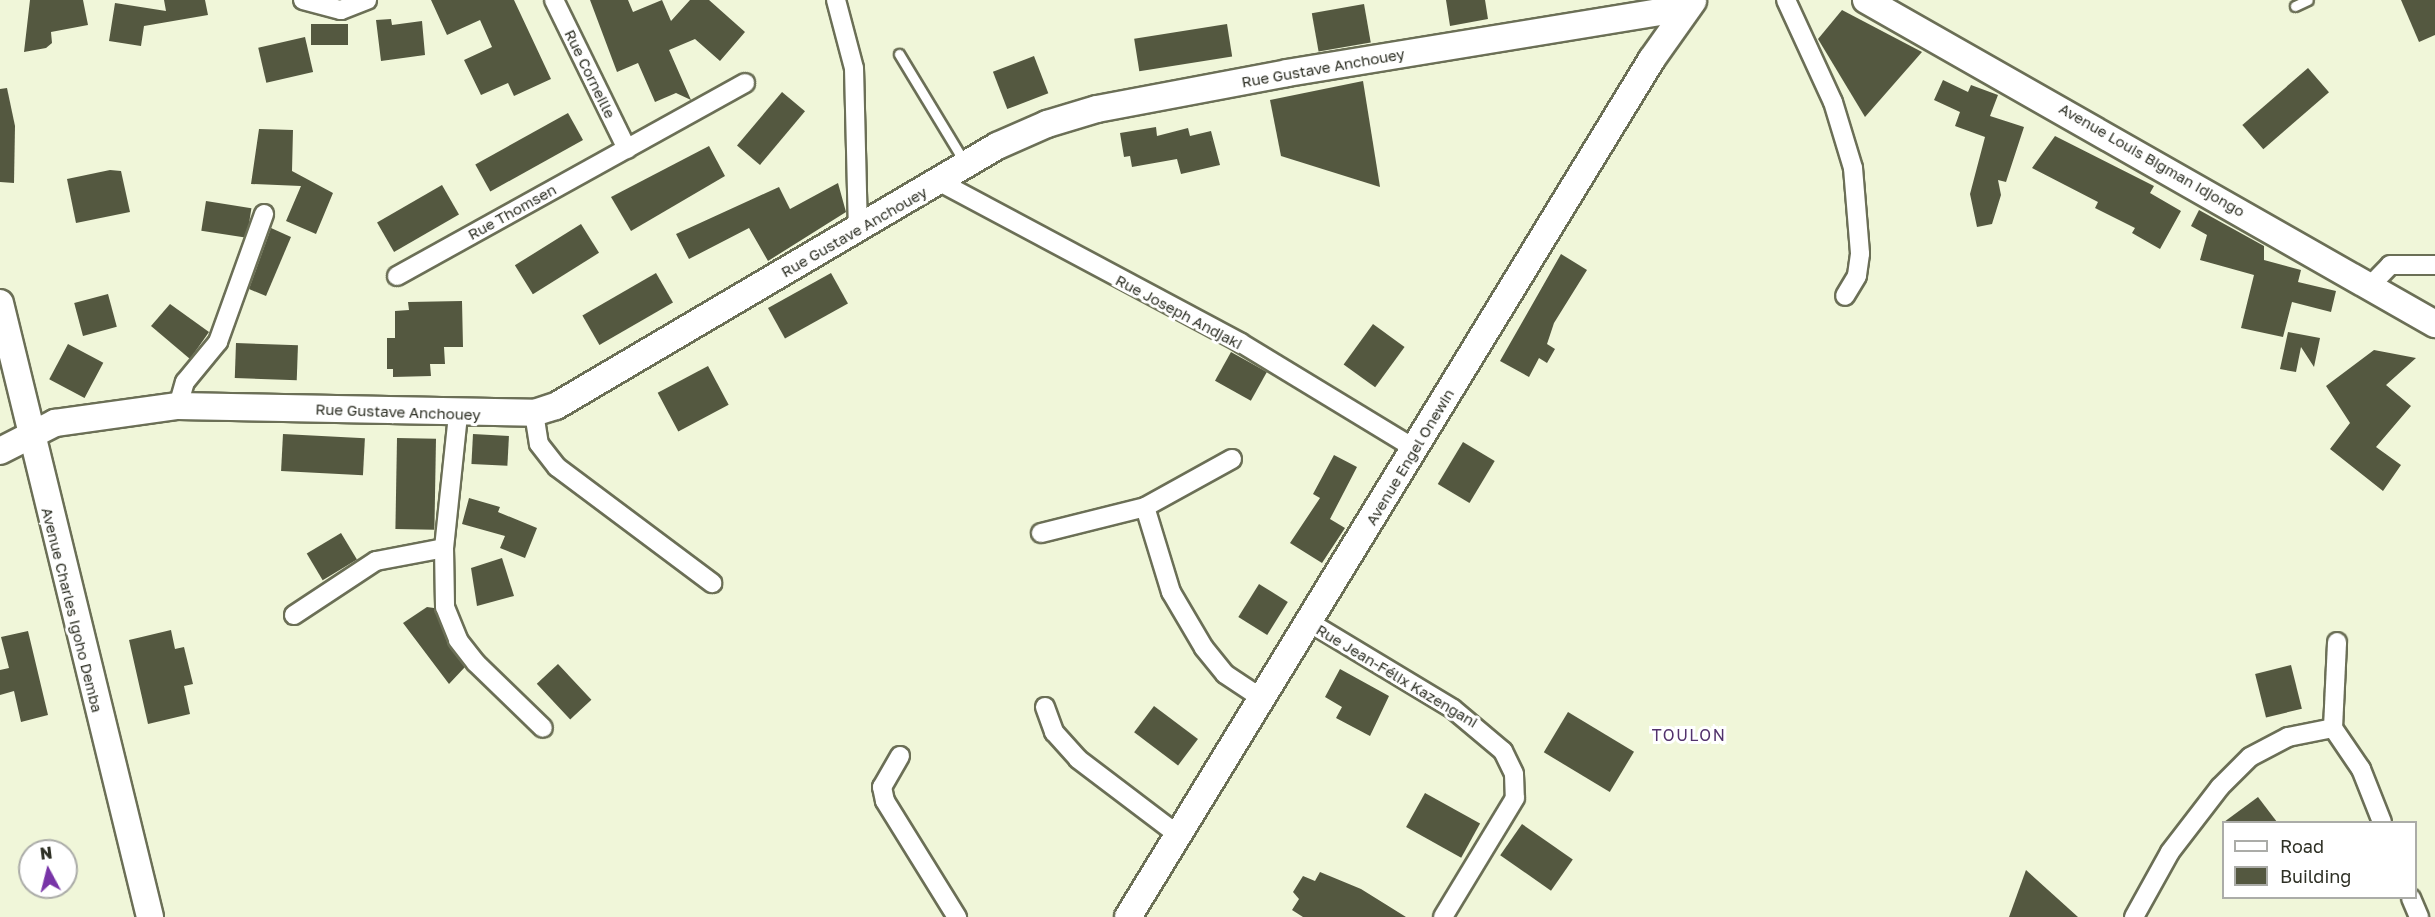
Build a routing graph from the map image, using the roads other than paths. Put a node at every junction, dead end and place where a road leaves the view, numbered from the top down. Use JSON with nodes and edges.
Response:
{"nodes":[{"id":1,"x":303,"y":0,"type":"edge"},
{"id":2,"x":367,"y":0,"type":"edge"},
{"id":3,"x":554,"y":0,"type":"edge"},
{"id":4,"x":836,"y":0,"type":"edge"},
{"id":5,"x":1785,"y":0,"type":"edge"},
{"id":6,"x":1866,"y":0,"type":"edge"},
{"id":7,"x":2308,"y":0,"type":"edge"},
{"id":8,"x":1690,"y":4,"type":"edge"},
{"id":9,"x":2295,"y":6,"type":"dead end"},
{"id":10,"x":899,"y":54,"type":"dead end"},
{"id":11,"x":745,"y":83,"type":"dead end"},
{"id":12,"x":627,"y":149,"type":"junction"},
{"id":13,"x":967,"y":165,"type":"junction"},
{"id":14,"x":940,"y":182,"type":"junction"},
{"id":15,"x":264,"y":214,"type":"dead end"},
{"id":16,"x":858,"y":229,"type":"junction"},
{"id":17,"x":2435,"y":265,"type":"edge"},
{"id":18,"x":398,"y":276,"type":"dead end"},
{"id":19,"x":2370,"y":286,"type":"junction"},
{"id":20,"x":1845,"y":296,"type":"dead end"},
{"id":21,"x":0,"y":303,"type":"edge"},
{"id":22,"x":2435,"y":324,"type":"edge"},
{"id":23,"x":178,"y":406,"type":"junction"},
{"id":24,"x":534,"y":413,"type":"junction"},
{"id":25,"x":458,"y":415,"type":"junction"},
{"id":26,"x":34,"y":434,"type":"junction"},
{"id":27,"x":1415,"y":449,"type":"junction"},
{"id":28,"x":0,"y":451,"type":"edge"},
{"id":29,"x":1232,"y":459,"type":"dead end"},
{"id":30,"x":1145,"y":507,"type":"junction"},
{"id":31,"x":1041,"y":533,"type":"dead end"},
{"id":32,"x":444,"y":548,"type":"junction"},
{"id":33,"x":712,"y":582,"type":"dead end"},
{"id":34,"x":294,"y":615,"type":"dead end"},
{"id":35,"x":1309,"y":622,"type":"junction"},
{"id":36,"x":2337,"y":642,"type":"dead end"},
{"id":37,"x":1261,"y":698,"type":"junction"},
{"id":38,"x":1045,"y":706,"type":"dead end"},
{"id":39,"x":543,"y":728,"type":"dead end"},
{"id":40,"x":2333,"y":728,"type":"junction"},
{"id":41,"x":900,"y":756,"type":"dead end"},
{"id":42,"x":2382,"y":821,"type":"edge"},
{"id":43,"x":1178,"y":835,"type":"junction"},
{"id":44,"x":2412,"y":899,"type":"edge"},
{"id":45,"x":150,"y":917,"type":"edge"},
{"id":46,"x":957,"y":917,"type":"edge"},
{"id":47,"x":1128,"y":917,"type":"edge"},
{"id":48,"x":1443,"y":917,"type":"edge"},
{"id":49,"x":2134,"y":917,"type":"edge"},
{"id":50,"x":2419,"y":917,"type":"edge"}],
"edges":[{"from":1,"to":2,"type":"street"},
{"from":3,"to":12,"type":"street","name":"Rue Corneille"},
{"from":4,"to":16,"type":"street"},
{"from":5,"to":20,"type":"street"},
{"from":6,"to":19,"type":"street","name":"Avenue Louis Bigman Idjongo"},
{"from":7,"to":9,"type":"lane"},
{"from":8,"to":13,"type":"street","name":"Rue Gustave Anchouey"},
{"from":8,"to":27,"type":"street","name":"Avenue Engel Onewin"},
{"from":10,"to":13,"type":"lane"},
{"from":11,"to":12,"type":"street","name":"Rue Thomsen"},
{"from":12,"to":18,"type":"street","name":"Rue Thomsen"},
{"from":13,"to":14,"type":"street","name":"Rue Gustave Anchouey"},
{"from":14,"to":16,"type":"street","name":"Rue Gustave Anchouey"},
{"from":14,"to":27,"type":"street","name":"Rue Joseph Andjaki"},
{"from":15,"to":23,"type":"street"},
{"from":16,"to":24,"type":"street","name":"Rue Gustave Anchouey"},
{"from":17,"to":19,"type":"street"},
{"from":19,"to":22,"type":"street","name":"Avenue Louis Bigman Idjongo"},
{"from":21,"to":26,"type":"street","name":"Avenue Charles Igoho Demba"},
{"from":23,"to":25,"type":"street","name":"Rue Gustave Anchouey"},
{"from":23,"to":26,"type":"street","name":"Rue Gustave Anchouey"},
{"from":24,"to":25,"type":"street","name":"Rue Gustave Anchouey"},
{"from":24,"to":33,"type":"street"},
{"from":25,"to":32,"type":"street"},
{"from":26,"to":28,"type":"street"},
{"from":26,"to":45,"type":"street","name":"Avenue Charles Igoho Demba"},
{"from":27,"to":35,"type":"street","name":"Avenue Engel Onewin"},
{"from":29,"to":30,"type":"street"},
{"from":30,"to":31,"type":"street"},
{"from":30,"to":37,"type":"street"},
{"from":32,"to":34,"type":"street"},
{"from":32,"to":39,"type":"street"},
{"from":35,"to":37,"type":"street","name":"Avenue Engel Onewin"},
{"from":35,"to":48,"type":"street","name":"Rue Jean-Félix Kazengani"},
{"from":36,"to":40,"type":"street"},
{"from":37,"to":43,"type":"street","name":"Avenue Engel Onewin"},
{"from":38,"to":43,"type":"street"},
{"from":40,"to":42,"type":"street"},
{"from":40,"to":49,"type":"street"},
{"from":41,"to":46,"type":"street"},
{"from":43,"to":47,"type":"street","name":"Avenue Engel Onewin"},
{"from":44,"to":50,"type":"street"}]}
